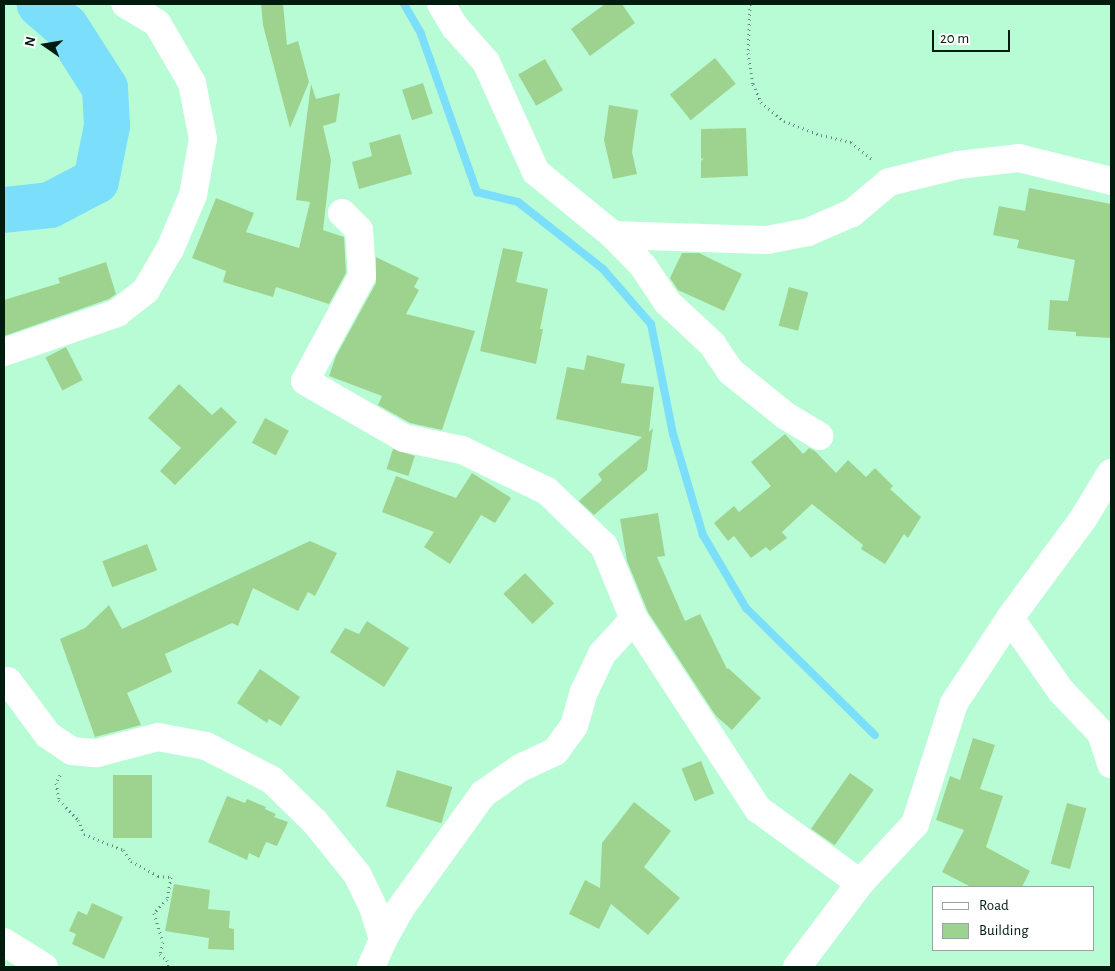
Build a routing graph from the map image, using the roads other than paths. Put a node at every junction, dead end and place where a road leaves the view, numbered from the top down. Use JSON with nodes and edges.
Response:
{"nodes":[{"id":1,"x":125,"y":4,"type":"edge"},
{"id":2,"x":441,"y":4,"type":"edge"},
{"id":3,"x":1111,"y":181,"type":"edge"},
{"id":4,"x":342,"y":213,"type":"dead end"},
{"id":5,"x":613,"y":235,"type":"junction"},
{"id":6,"x":4,"y":352,"type":"edge"},
{"id":7,"x":819,"y":436,"type":"dead end"},
{"id":8,"x":1111,"y":473,"type":"edge"},
{"id":9,"x":1010,"y":618,"type":"junction"},
{"id":10,"x":634,"y":619,"type":"junction"},
{"id":11,"x":8,"y":681,"type":"dead end"},
{"id":12,"x":1111,"y":764,"type":"edge"},
{"id":13,"x":860,"y":883,"type":"junction"},
{"id":14,"x":383,"y":940,"type":"junction"},
{"id":15,"x":4,"y":942,"type":"edge"},
{"id":16,"x":44,"y":967,"type":"edge"},
{"id":17,"x":371,"y":967,"type":"edge"},
{"id":18,"x":798,"y":967,"type":"edge"}],
"edges":[{"from":1,"to":6,"type":"street"},
{"from":2,"to":5,"type":"street"},
{"from":3,"to":5,"type":"street"},
{"from":4,"to":10,"type":"street"},
{"from":5,"to":7,"type":"street"},
{"from":8,"to":9,"type":"street"},
{"from":9,"to":12,"type":"street"},
{"from":9,"to":13,"type":"street"},
{"from":10,"to":13,"type":"street"},
{"from":10,"to":14,"type":"street"},
{"from":11,"to":14,"type":"street"},
{"from":13,"to":18,"type":"street"},
{"from":14,"to":17,"type":"street"},
{"from":15,"to":16,"type":"street"}]}
